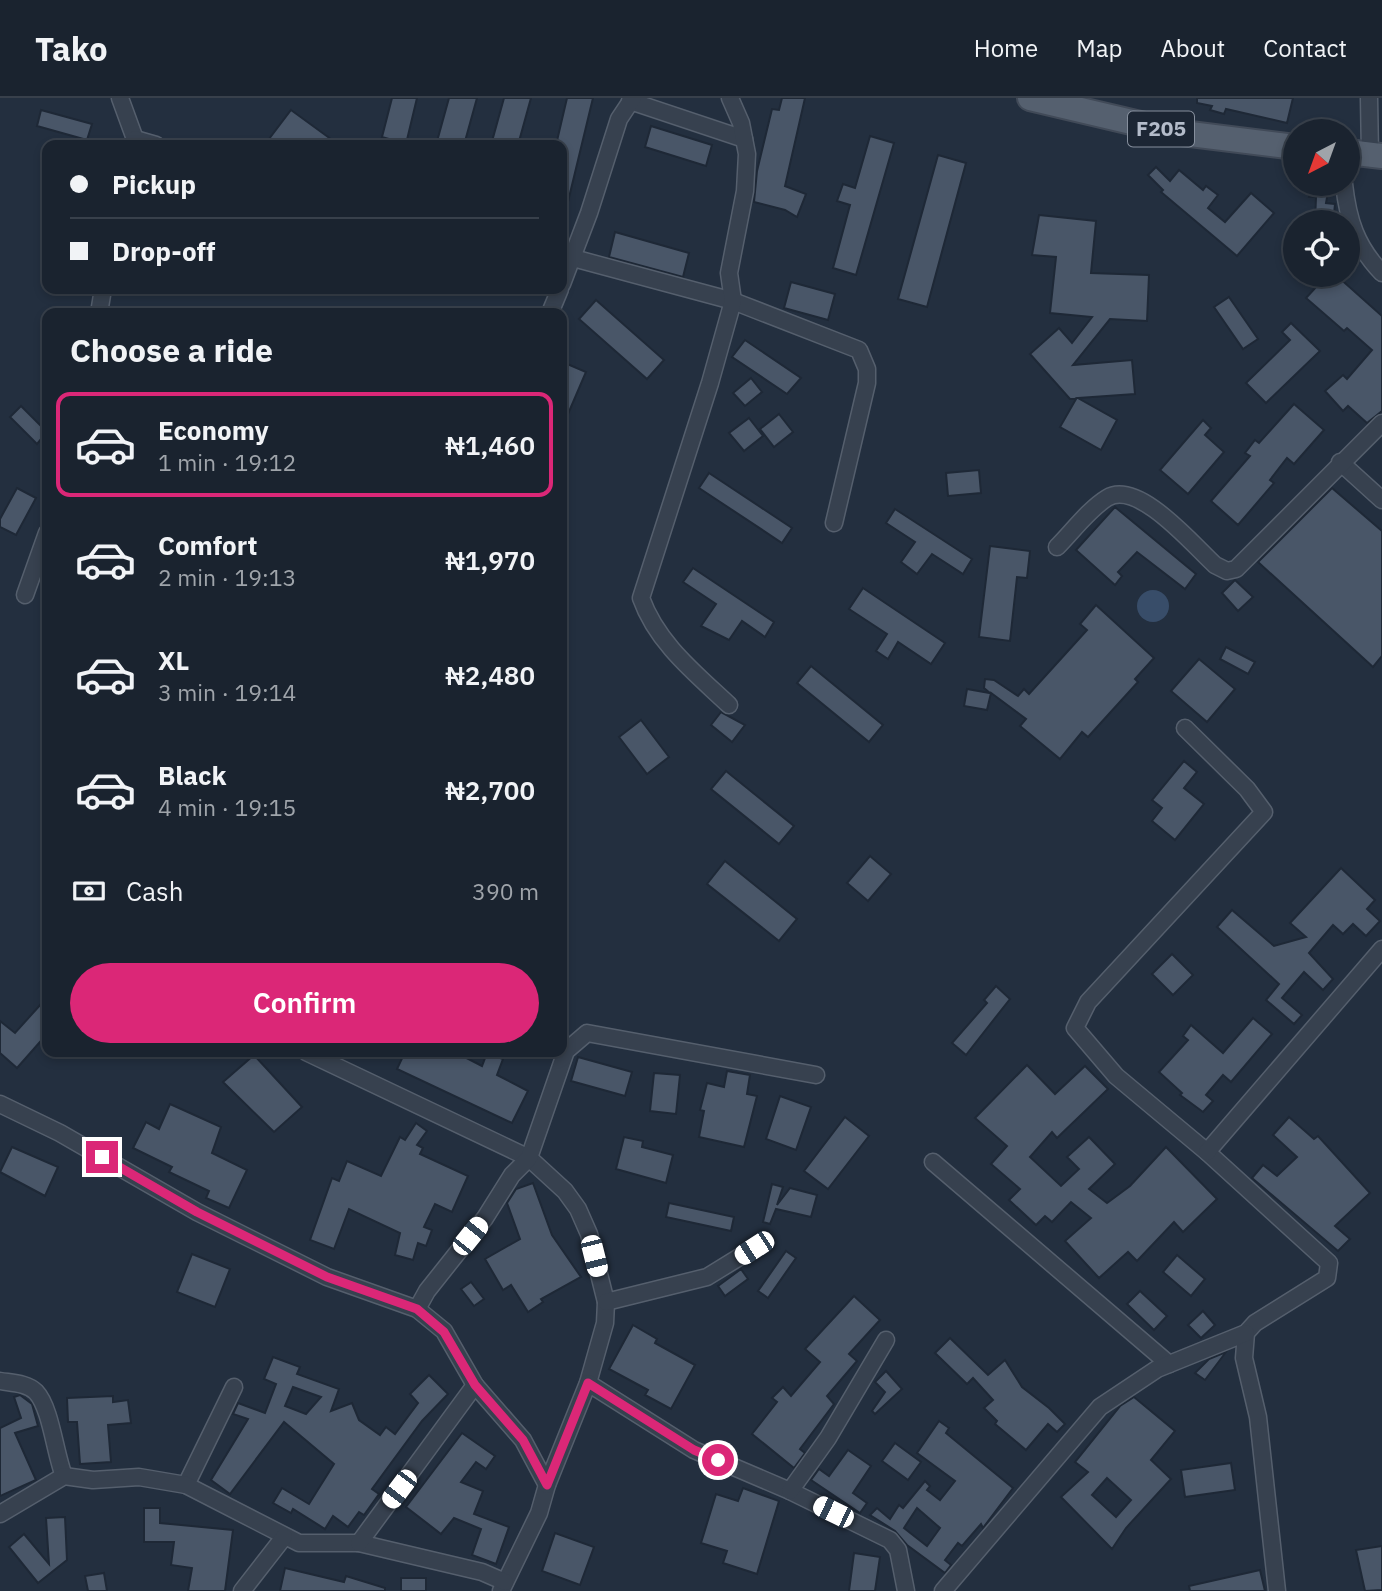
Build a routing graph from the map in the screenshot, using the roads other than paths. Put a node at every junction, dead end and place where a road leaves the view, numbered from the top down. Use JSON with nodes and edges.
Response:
{"nodes":[{"id":1,"x":120,"y":98,"type":"edge"},
{"id":2,"x":730,"y":98,"type":"edge"},
{"id":3,"x":1030,"y":98,"type":"edge"},
{"id":4,"x":1369,"y":98,"type":"edge"},
{"id":5,"x":631,"y":100,"type":"edge"},
{"id":6,"x":1067,"y":102,"type":"edge"},
{"id":7,"x":744,"y":139,"type":"junction"},
{"id":8,"x":133,"y":140,"type":"edge"},
{"id":9,"x":1283,"y":146,"type":"edge"},
{"id":10,"x":1366,"y":155,"type":"edge"},
{"id":11,"x":1345,"y":196,"type":"edge"},
{"id":12,"x":567,"y":257,"type":"edge"},
{"id":13,"x":1382,"y":273,"type":"edge"},
{"id":14,"x":733,"y":301,"type":"junction"},
{"id":15,"x":1382,"y":423,"type":"edge"},
{"id":16,"x":1340,"y":462,"type":"junction"},
{"id":17,"x":1382,"y":500,"type":"edge"},
{"id":18,"x":834,"y":523,"type":"dead end"},
{"id":19,"x":42,"y":547,"type":"edge"},
{"id":20,"x":1057,"y":547,"type":"dead end"},
{"id":21,"x":25,"y":595,"type":"dead end"},
{"id":22,"x":729,"y":705,"type":"dead end"},
{"id":23,"x":1185,"y":728,"type":"dead end"},
{"id":24,"x":1382,"y":948,"type":"edge"},
{"id":25,"x":567,"y":1050,"type":"edge"},
{"id":26,"x":317,"y":1057,"type":"edge"},
{"id":27,"x":564,"y":1057,"type":"edge"},
{"id":28,"x":816,"y":1075,"type":"dead end"},
{"id":29,"x":0,"y":1104,"type":"edge"},
{"id":30,"x":1207,"y":1152,"type":"junction"},
{"id":31,"x":529,"y":1158,"type":"junction"},
{"id":32,"x":933,"y":1162,"type":"dead end"},
{"id":33,"x":754,"y":1248,"type":"dead end"},
{"id":34,"x":606,"y":1303,"type":"junction"},
{"id":35,"x":417,"y":1309,"type":"junction"},
{"id":36,"x":1246,"y":1333,"type":"junction"},
{"id":37,"x":886,"y":1340,"type":"dead end"},
{"id":38,"x":1168,"y":1364,"type":"junction"},
{"id":39,"x":0,"y":1381,"type":"edge"},
{"id":40,"x":588,"y":1383,"type":"junction"},
{"id":41,"x":475,"y":1385,"type":"junction"},
{"id":42,"x":234,"y":1387,"type":"dead end"},
{"id":43,"x":64,"y":1476,"type":"junction"},
{"id":44,"x":186,"y":1485,"type":"junction"},
{"id":45,"x":547,"y":1485,"type":"junction"},
{"id":46,"x":790,"y":1491,"type":"junction"},
{"id":47,"x":0,"y":1514,"type":"edge"},
{"id":48,"x":284,"y":1537,"type":"junction"},
{"id":49,"x":359,"y":1543,"type":"junction"},
{"id":50,"x":503,"y":1586,"type":"edge"},
{"id":51,"x":242,"y":1591,"type":"edge"},
{"id":52,"x":906,"y":1591,"type":"edge"},
{"id":53,"x":943,"y":1591,"type":"edge"},
{"id":54,"x":1277,"y":1591,"type":"edge"}],
"edges":[{"from":1,"to":8,"type":"street"},
{"from":2,"to":7,"type":"street"},
{"from":3,"to":6,"type":"main road","number":"F205"},
{"from":4,"to":10,"type":"street"},
{"from":5,"to":7,"type":"street"},
{"from":5,"to":12,"type":"street"},
{"from":6,"to":9,"type":"main road","number":"F205"},
{"from":7,"to":14,"type":"street"},
{"from":11,"to":13,"type":"street"},
{"from":12,"to":14,"type":"street"},
{"from":14,"to":18,"type":"street"},
{"from":14,"to":22,"type":"street"},
{"from":15,"to":16,"type":"street"},
{"from":16,"to":17,"type":"street"},
{"from":16,"to":20,"type":"street"},
{"from":19,"to":21,"type":"street"},
{"from":23,"to":30,"type":"street"},
{"from":24,"to":30,"type":"street"},
{"from":25,"to":28,"type":"street"},
{"from":26,"to":31,"type":"street"},
{"from":27,"to":31,"type":"street"},
{"from":29,"to":35,"type":"street"},
{"from":30,"to":36,"type":"street"},
{"from":31,"to":34,"type":"street"},
{"from":31,"to":35,"type":"street"},
{"from":32,"to":38,"type":"street"},
{"from":33,"to":34,"type":"street"},
{"from":34,"to":40,"type":"street"},
{"from":35,"to":41,"type":"street"},
{"from":36,"to":38,"type":"street"},
{"from":36,"to":54,"type":"street"},
{"from":37,"to":46,"type":"street"},
{"from":38,"to":53,"type":"street"},
{"from":39,"to":43,"type":"street"},
{"from":40,"to":45,"type":"street"},
{"from":40,"to":46,"type":"street"},
{"from":41,"to":45,"type":"street"},
{"from":41,"to":49,"type":"street"},
{"from":42,"to":44,"type":"street"},
{"from":43,"to":44,"type":"street"},
{"from":43,"to":47,"type":"street"},
{"from":44,"to":48,"type":"street"},
{"from":45,"to":50,"type":"street"},
{"from":46,"to":52,"type":"street"},
{"from":48,"to":49,"type":"street"},
{"from":48,"to":51,"type":"street"},
{"from":49,"to":50,"type":"street"}]}
